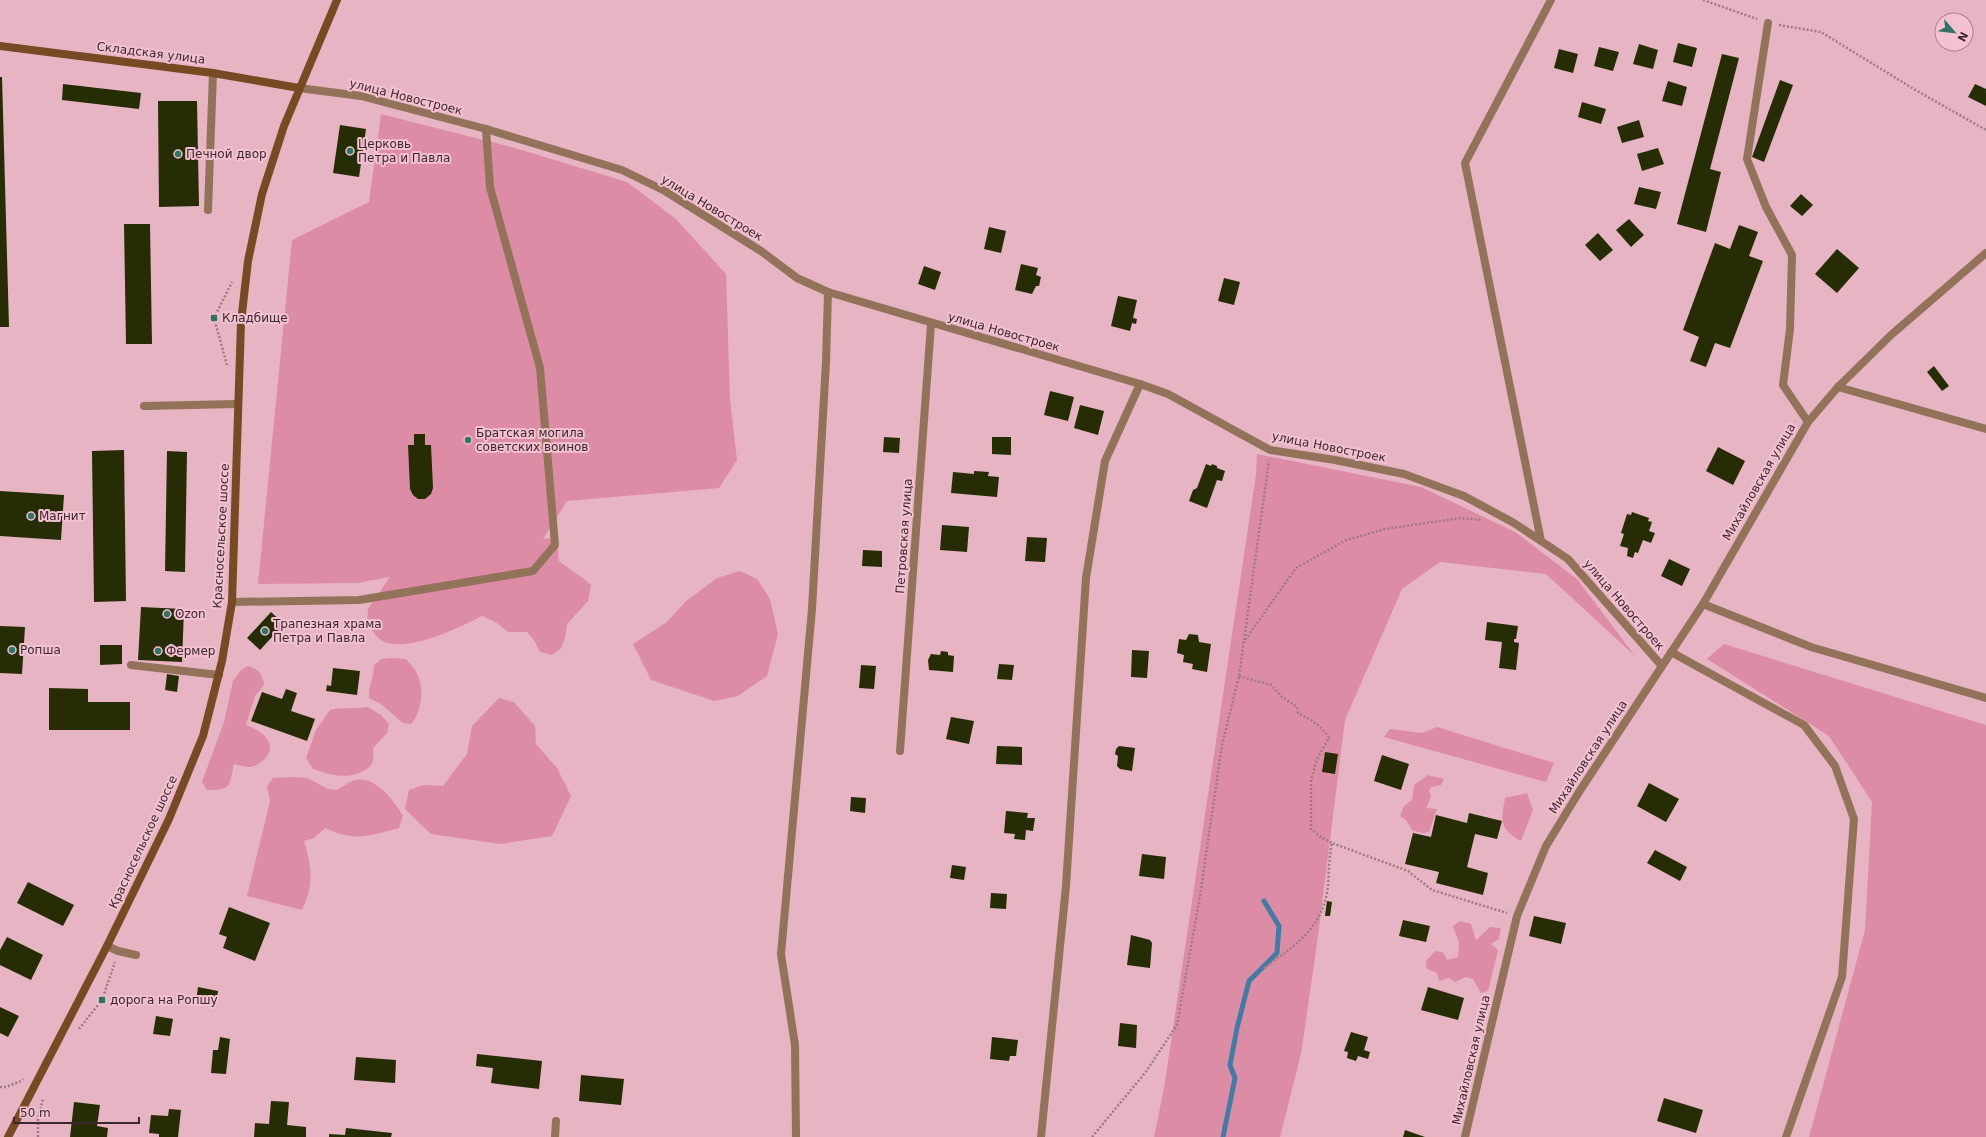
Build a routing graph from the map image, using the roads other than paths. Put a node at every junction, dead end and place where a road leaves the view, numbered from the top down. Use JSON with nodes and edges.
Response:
{"nodes":[{"id":1,"x":337,"y":0,"type":"edge"},
{"id":2,"x":1551,"y":0,"type":"edge"},
{"id":3,"x":1768,"y":23,"type":"road end"},
{"id":4,"x":0,"y":46,"type":"edge"},
{"id":5,"x":213,"y":73,"type":"junction"},
{"id":6,"x":298,"y":88,"type":"junction"},
{"id":7,"x":486,"y":129,"type":"junction"},
{"id":8,"x":208,"y":210,"type":"dead end"},
{"id":9,"x":1986,"y":253,"type":"edge"},
{"id":10,"x":828,"y":292,"type":"junction"},
{"id":11,"x":931,"y":324,"type":"junction"},
{"id":12,"x":1140,"y":384,"type":"junction"},
{"id":13,"x":1838,"y":387,"type":"junction"},
{"id":14,"x":238,"y":404,"type":"junction"},
{"id":15,"x":144,"y":406,"type":"dead end"},
{"id":16,"x":1808,"y":422,"type":"junction"},
{"id":17,"x":1986,"y":429,"type":"edge"},
{"id":18,"x":1541,"y":541,"type":"junction"},
{"id":19,"x":232,"y":602,"type":"junction"},
{"id":20,"x":1703,"y":604,"type":"junction"},
{"id":21,"x":1671,"y":652,"type":"junction"},
{"id":22,"x":131,"y":665,"type":"dead end"},
{"id":23,"x":1662,"y":666,"type":"junction"},
{"id":24,"x":219,"y":675,"type":"junction"},
{"id":25,"x":1986,"y":698,"type":"edge"},
{"id":26,"x":900,"y":751,"type":"dead end"},
{"id":27,"x":107,"y":946,"type":"junction"},
{"id":28,"x":136,"y":955,"type":"dead end"},
{"id":29,"x":556,"y":1120,"type":"dead end"},
{"id":30,"x":8,"y":1137,"type":"edge"},
{"id":31,"x":555,"y":1137,"type":"edge"},
{"id":32,"x":796,"y":1137,"type":"edge"},
{"id":33,"x":1041,"y":1137,"type":"edge"},
{"id":34,"x":1465,"y":1137,"type":"edge"},
{"id":35,"x":1786,"y":1137,"type":"edge"}],
"edges":[{"from":1,"to":6,"type":"main road","name":"Красносельское шоссе"},
{"from":2,"to":18,"type":"street"},
{"from":3,"to":16,"type":"street"},
{"from":4,"to":5,"type":"main road","name":"Складская улица"},
{"from":5,"to":6,"type":"main road","name":"Складская улица"},
{"from":5,"to":8,"type":"street"},
{"from":6,"to":7,"type":"street","name":"улица Новостроек"},
{"from":6,"to":14,"type":"main road","name":"Красносельское шоссе"},
{"from":7,"to":10,"type":"street","name":"улица Новостроек"},
{"from":7,"to":19,"type":"street"},
{"from":9,"to":13,"type":"street","name":"Михайловская улица"},
{"from":10,"to":11,"type":"street","name":"улица Новостроек"},
{"from":10,"to":32,"type":"street"},
{"from":11,"to":12,"type":"street","name":"улица Новостроек"},
{"from":11,"to":26,"type":"street","name":"Петровская улица"},
{"from":12,"to":18,"type":"street","name":"улица Новостроек"},
{"from":12,"to":33,"type":"street"},
{"from":13,"to":16,"type":"street","name":"Михайловская улица"},
{"from":13,"to":17,"type":"street"},
{"from":14,"to":15,"type":"street"},
{"from":14,"to":19,"type":"main road","name":"Красносельское шоссе"},
{"from":16,"to":20,"type":"street","name":"Михайловская улица"},
{"from":18,"to":23,"type":"street","name":"улица Новостроек"},
{"from":19,"to":24,"type":"main road","name":"Красносельское шоссе"},
{"from":20,"to":21,"type":"street","name":"Михайловская улица"},
{"from":20,"to":25,"type":"street"},
{"from":21,"to":23,"type":"street","name":"Михайловская улица"},
{"from":21,"to":35,"type":"street"},
{"from":22,"to":24,"type":"street"},
{"from":23,"to":34,"type":"street","name":"Михайловская улица"},
{"from":24,"to":27,"type":"main road","name":"Красносельское шоссе"},
{"from":27,"to":28,"type":"street"},
{"from":27,"to":30,"type":"main road","name":"Красносельское шоссе"},
{"from":29,"to":31,"type":"street"}]}
